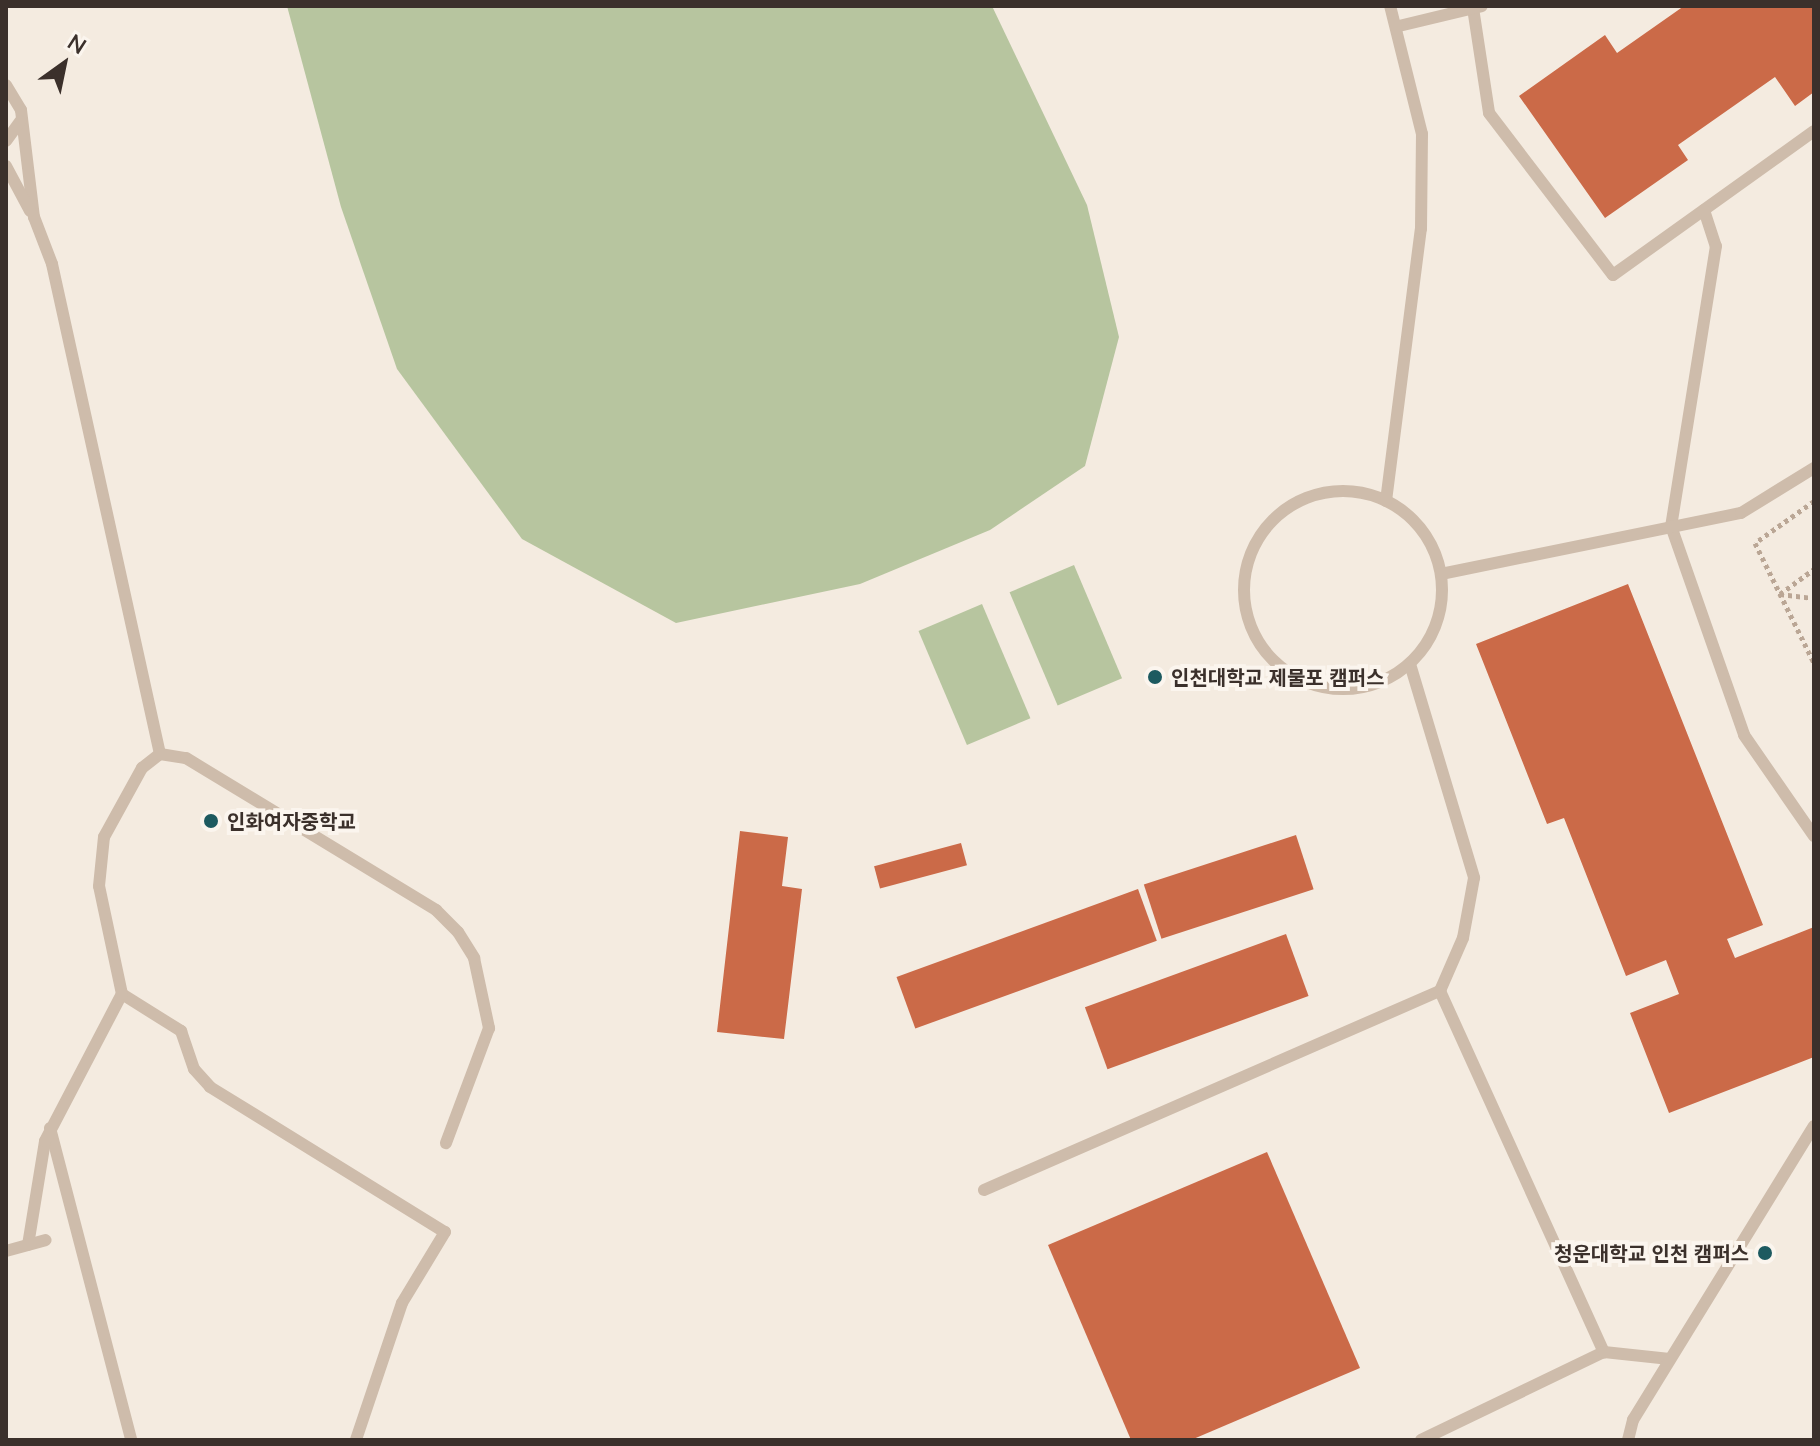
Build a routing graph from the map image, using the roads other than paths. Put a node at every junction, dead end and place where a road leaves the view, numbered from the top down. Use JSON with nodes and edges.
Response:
{"nodes":[{"id":1,"x":1390,"y":6,"type":"edge"},
{"id":2,"x":1477,"y":7,"type":"edge"},
{"id":3,"x":1399,"y":26,"type":"junction"},
{"id":4,"x":6,"y":85,"type":"edge"},
{"id":5,"x":20,"y":122,"type":"junction"},
{"id":6,"x":1814,"y":131,"type":"edge"},
{"id":7,"x":6,"y":141,"type":"edge"},
{"id":8,"x":6,"y":166,"type":"edge"},
{"id":9,"x":1704,"y":210,"type":"junction"},
{"id":10,"x":34,"y":217,"type":"junction"},
{"id":11,"x":1814,"y":468,"type":"edge"},
{"id":12,"x":1386,"y":501,"type":"junction"},
{"id":13,"x":1671,"y":526,"type":"junction"},
{"id":14,"x":1441,"y":574,"type":"junction"},
{"id":15,"x":1410,"y":664,"type":"junction"},
{"id":16,"x":160,"y":754,"type":"junction"},
{"id":17,"x":1814,"y":836,"type":"edge"},
{"id":18,"x":1440,"y":991,"type":"junction"},
{"id":19,"x":122,"y":994,"type":"junction"},
{"id":20,"x":1814,"y":1126,"type":"edge"},
{"id":21,"x":50,"y":1128,"type":"junction"},
{"id":22,"x":446,"y":1143,"type":"dead end"},
{"id":23,"x":984,"y":1190,"type":"dead end"},
{"id":24,"x":46,"y":1240,"type":"dead end"},
{"id":25,"x":28,"y":1245,"type":"junction"},
{"id":26,"x":6,"y":1251,"type":"edge"},
{"id":27,"x":1604,"y":1352,"type":"junction"},
{"id":28,"x":1670,"y":1359,"type":"junction"},
{"id":29,"x":131,"y":1440,"type":"edge"},
{"id":30,"x":356,"y":1440,"type":"edge"},
{"id":31,"x":1421,"y":1440,"type":"edge"},
{"id":32,"x":1628,"y":1440,"type":"edge"}],
"edges":[{"from":1,"to":3,"type":"lane"},
{"from":2,"to":3,"type":"lane"},
{"from":2,"to":9,"type":"lane"},
{"from":3,"to":12,"type":"lane"},
{"from":4,"to":5,"type":"lane"},
{"from":5,"to":7,"type":"lane"},
{"from":5,"to":10,"type":"lane"},
{"from":6,"to":9,"type":"lane"},
{"from":8,"to":10,"type":"lane"},
{"from":9,"to":13,"type":"lane"},
{"from":10,"to":16,"type":"lane"},
{"from":11,"to":13,"type":"lane"},
{"from":12,"to":14,"type":"lane"},
{"from":12,"to":15,"type":"lane"},
{"from":13,"to":14,"type":"lane"},
{"from":13,"to":17,"type":"lane"},
{"from":14,"to":15,"type":"lane"},
{"from":15,"to":18,"type":"lane"},
{"from":16,"to":19,"type":"lane"},
{"from":16,"to":22,"type":"lane"},
{"from":18,"to":23,"type":"lane"},
{"from":18,"to":27,"type":"lane"},
{"from":19,"to":21,"type":"lane"},
{"from":19,"to":30,"type":"lane"},
{"from":20,"to":28,"type":"lane"},
{"from":21,"to":25,"type":"lane"},
{"from":21,"to":29,"type":"lane"},
{"from":24,"to":25,"type":"lane"},
{"from":25,"to":26,"type":"lane"},
{"from":27,"to":28,"type":"lane"},
{"from":27,"to":31,"type":"lane"},
{"from":28,"to":32,"type":"lane"}]}
